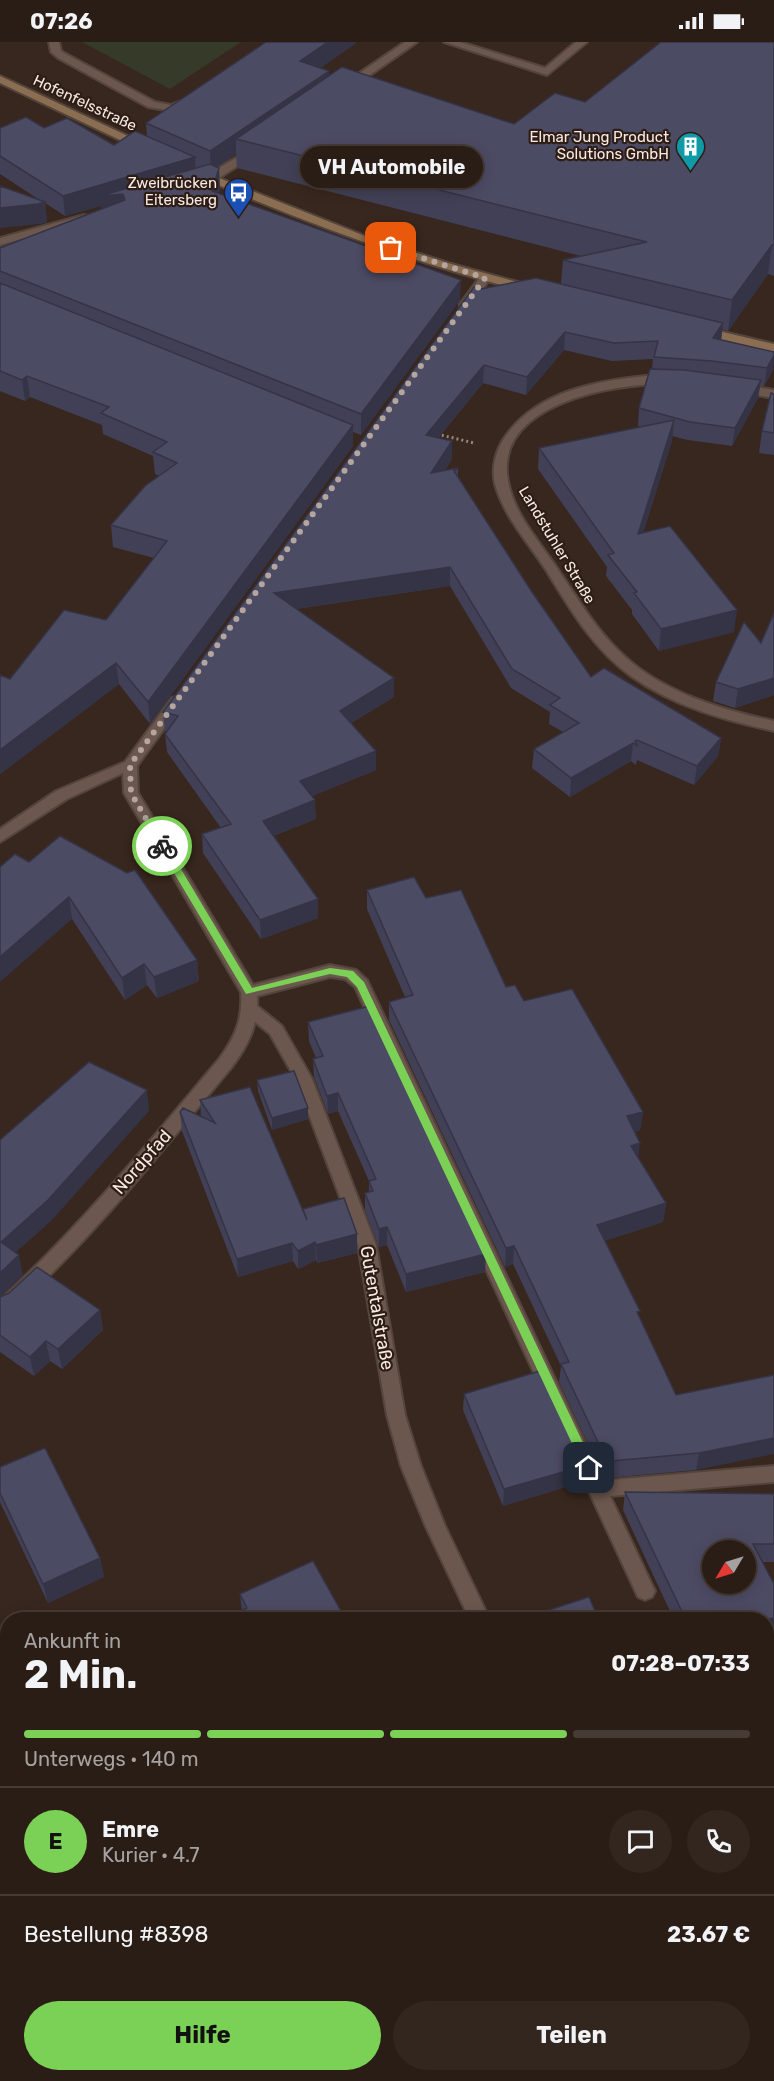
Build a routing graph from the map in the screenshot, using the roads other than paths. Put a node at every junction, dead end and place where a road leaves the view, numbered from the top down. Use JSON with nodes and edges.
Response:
{"nodes":[{"id":1,"x":54,"y":42,"type":"edge"},
{"id":2,"x":412,"y":42,"type":"edge"},
{"id":3,"x":449,"y":42,"type":"edge"},
{"id":4,"x":582,"y":42,"type":"edge"},
{"id":5,"x":0,"y":80,"type":"edge"},
{"id":6,"x":336,"y":94,"type":"edge"},
{"id":7,"x":196,"y":96,"type":"edge"},
{"id":8,"x":261,"y":146,"type":"edge"},
{"id":9,"x":150,"y":151,"type":"edge"},
{"id":10,"x":191,"y":169,"type":"edge"},
{"id":11,"x":212,"y":178,"type":"junction"},
{"id":12,"x":192,"y":185,"type":"edge"},
{"id":13,"x":99,"y":214,"type":"edge"},
{"id":14,"x":0,"y":242,"type":"edge"},
{"id":15,"x":485,"y":278,"type":"junction"},
{"id":16,"x":543,"y":292,"type":"edge"},
{"id":17,"x":457,"y":316,"type":"edge"},
{"id":18,"x":693,"y":328,"type":"edge"},
{"id":19,"x":774,"y":348,"type":"edge"},
{"id":20,"x":682,"y":381,"type":"edge"},
{"id":21,"x":717,"y":385,"type":"edge"},
{"id":22,"x":774,"y":394,"type":"edge"},
{"id":23,"x":185,"y":689,"type":"edge"},
{"id":24,"x":774,"y":726,"type":"edge"},
{"id":25,"x":130,"y":765,"type":"junction"},
{"id":26,"x":0,"y":837,"type":"edge"},
{"id":27,"x":250,"y":1000,"type":"junction"},
{"id":28,"x":0,"y":1311,"type":"edge"},
{"id":29,"x":774,"y":1474,"type":"edge"},
{"id":30,"x":599,"y":1489,"type":"junction"},
{"id":31,"x":645,"y":1591,"type":"dead end"},
{"id":32,"x":476,"y":1612,"type":"edge"}],
"edges":[{"from":1,"to":7,"type":"street"},
{"from":2,"to":6,"type":"street"},
{"from":3,"to":4,"type":"street"},
{"from":5,"to":9,"type":"main road","name":"Hofenfelsstraße"},
{"from":8,"to":11,"type":"street"},
{"from":10,"to":11,"type":"main road"},
{"from":11,"to":12,"type":"street"},
{"from":11,"to":15,"type":"main road"},
{"from":13,"to":14,"type":"street"},
{"from":15,"to":16,"type":"main road"},
{"from":15,"to":17,"type":"street"},
{"from":18,"to":19,"type":"main road"},
{"from":20,"to":24,"type":"street","name":"Landstuhler Straße"},
{"from":21,"to":22,"type":"street"},
{"from":23,"to":25,"type":"street"},
{"from":25,"to":26,"type":"street"},
{"from":25,"to":27,"type":"street","name":"Gutentalstraße"},
{"from":27,"to":28,"type":"street","name":"Nordpfad"},
{"from":27,"to":30,"type":"street"},
{"from":27,"to":32,"type":"street","name":"Gutentalstraße"},
{"from":29,"to":30,"type":"street"},
{"from":30,"to":31,"type":"street"}]}
